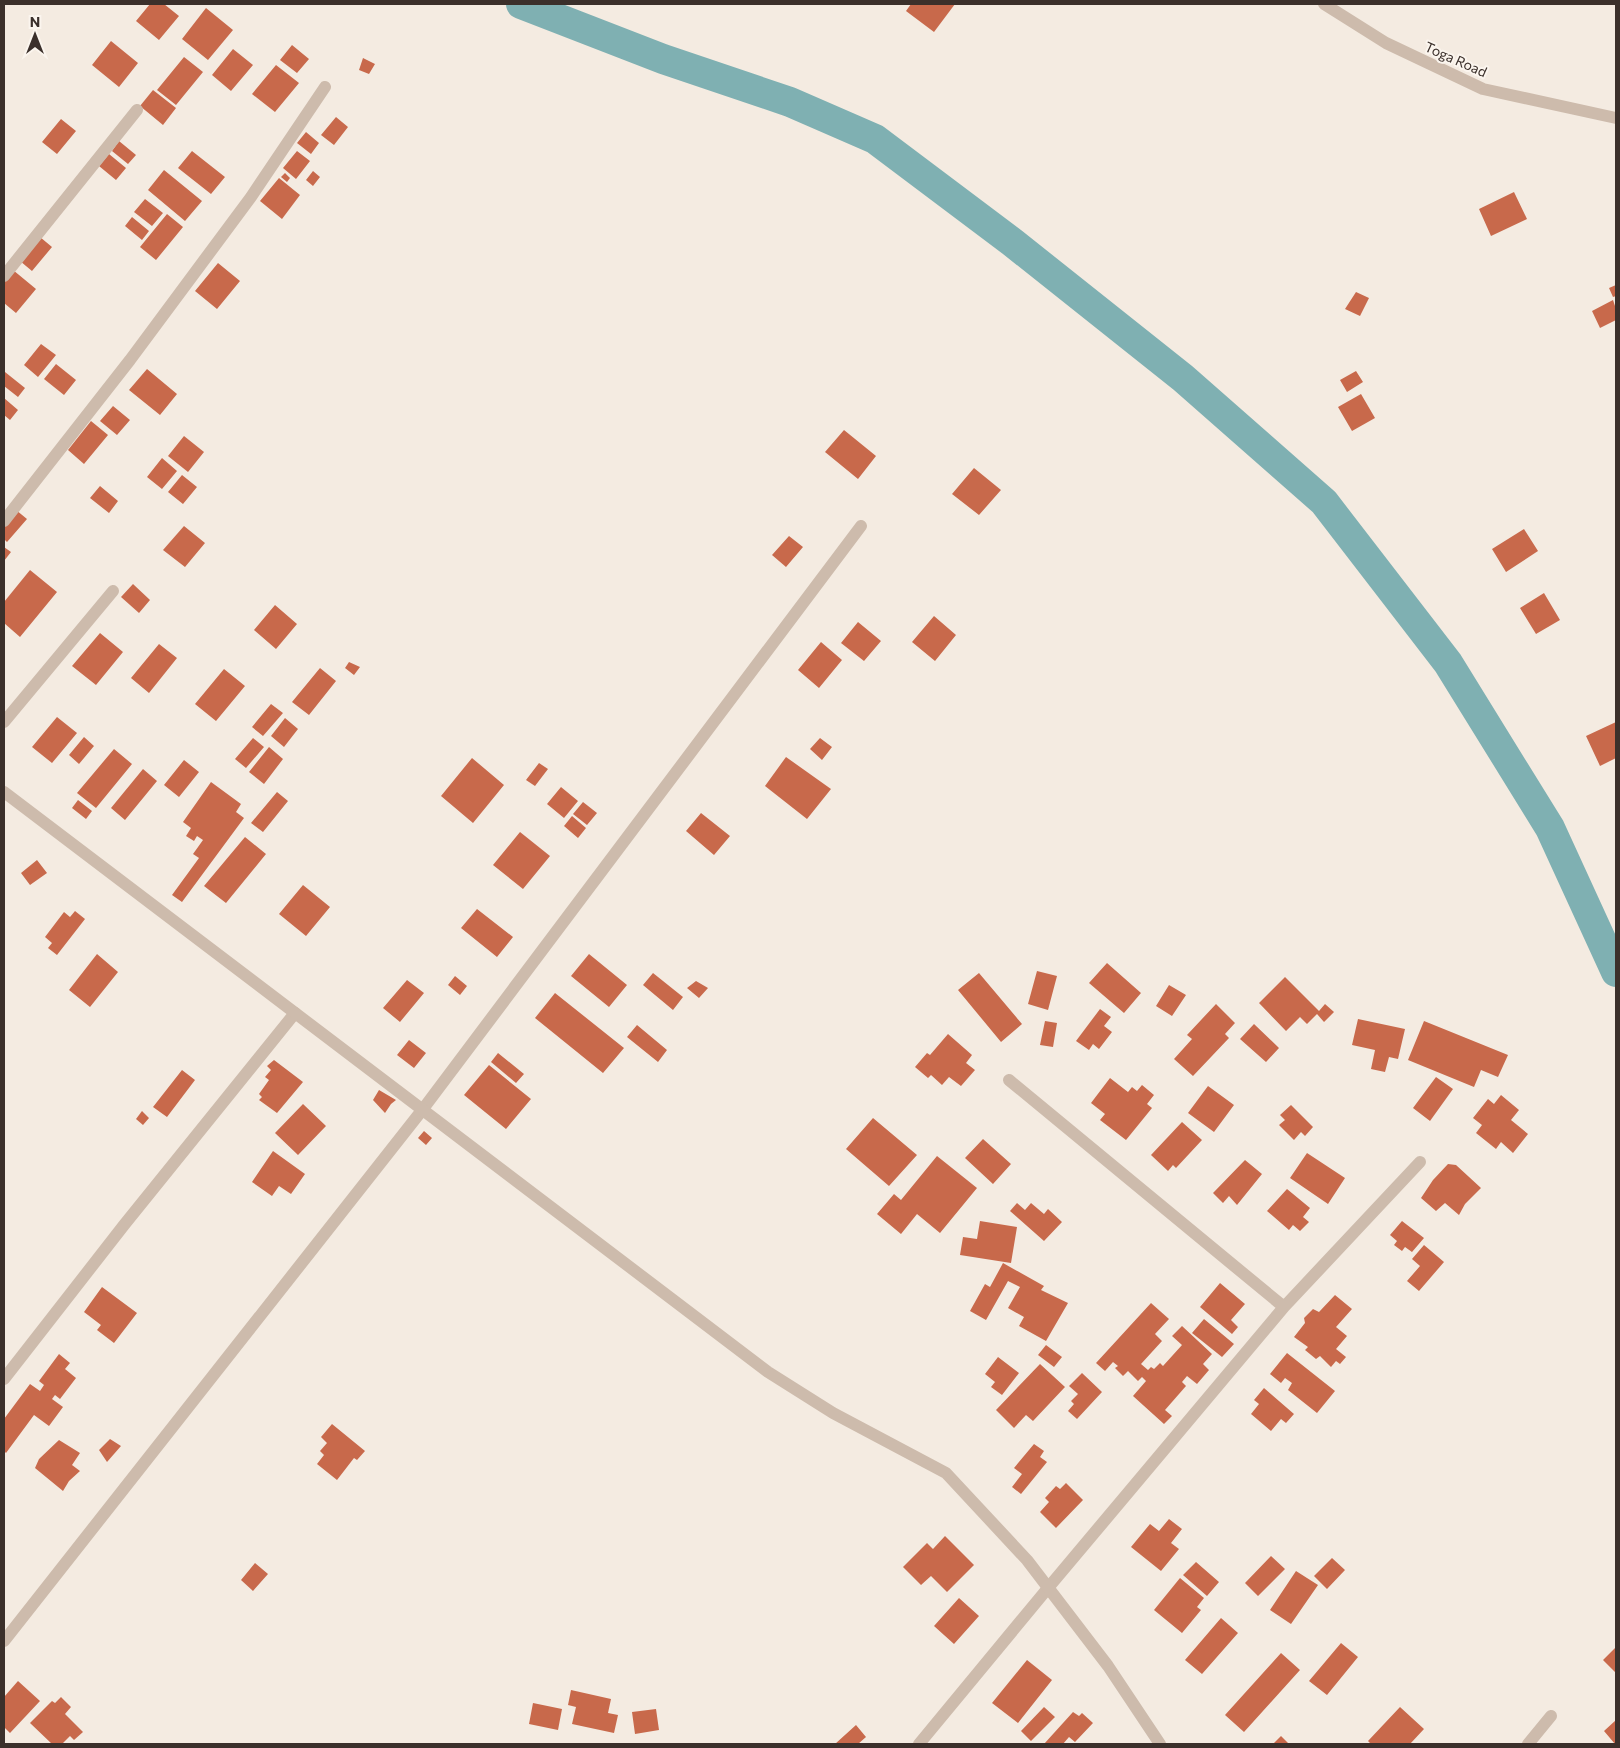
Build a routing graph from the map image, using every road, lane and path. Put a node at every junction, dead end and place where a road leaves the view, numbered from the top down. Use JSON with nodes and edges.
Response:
{"nodes":[{"id":1,"x":1324,"y":4,"type":"edge"},
{"id":2,"x":325,"y":87,"type":"dead end"},
{"id":3,"x":137,"y":110,"type":"dead end"},
{"id":4,"x":1616,"y":118,"type":"edge"},
{"id":5,"x":4,"y":276,"type":"edge"},
{"id":6,"x":4,"y":521,"type":"edge"},
{"id":7,"x":861,"y":526,"type":"dead end"},
{"id":8,"x":113,"y":591,"type":"dead end"},
{"id":9,"x":4,"y":722,"type":"edge"},
{"id":10,"x":4,"y":792,"type":"edge"},
{"id":11,"x":295,"y":1013,"type":"junction"},
{"id":12,"x":1010,"y":1080,"type":"dead end"},
{"id":13,"x":423,"y":1109,"type":"junction"},
{"id":14,"x":1420,"y":1162,"type":"dead end"},
{"id":15,"x":1284,"y":1307,"type":"junction"},
{"id":16,"x":4,"y":1379,"type":"edge"},
{"id":17,"x":1048,"y":1588,"type":"junction"},
{"id":18,"x":4,"y":1641,"type":"edge"},
{"id":19,"x":1551,"y":1716,"type":"dead end"},
{"id":20,"x":920,"y":1744,"type":"edge"},
{"id":21,"x":1160,"y":1744,"type":"edge"},
{"id":22,"x":1528,"y":1744,"type":"edge"}],
"edges":[{"from":1,"to":4,"type":"street","name":"Toga Road"},
{"from":2,"to":6,"type":"street"},
{"from":3,"to":5,"type":"street"},
{"from":7,"to":13,"type":"street"},
{"from":8,"to":9,"type":"street"},
{"from":10,"to":11,"type":"street"},
{"from":11,"to":13,"type":"street"},
{"from":11,"to":16,"type":"street"},
{"from":12,"to":15,"type":"street"},
{"from":13,"to":17,"type":"street"},
{"from":13,"to":18,"type":"street"},
{"from":14,"to":15,"type":"street"},
{"from":15,"to":17,"type":"street"},
{"from":17,"to":20,"type":"street"},
{"from":17,"to":21,"type":"street"},
{"from":19,"to":22,"type":"street"}]}
